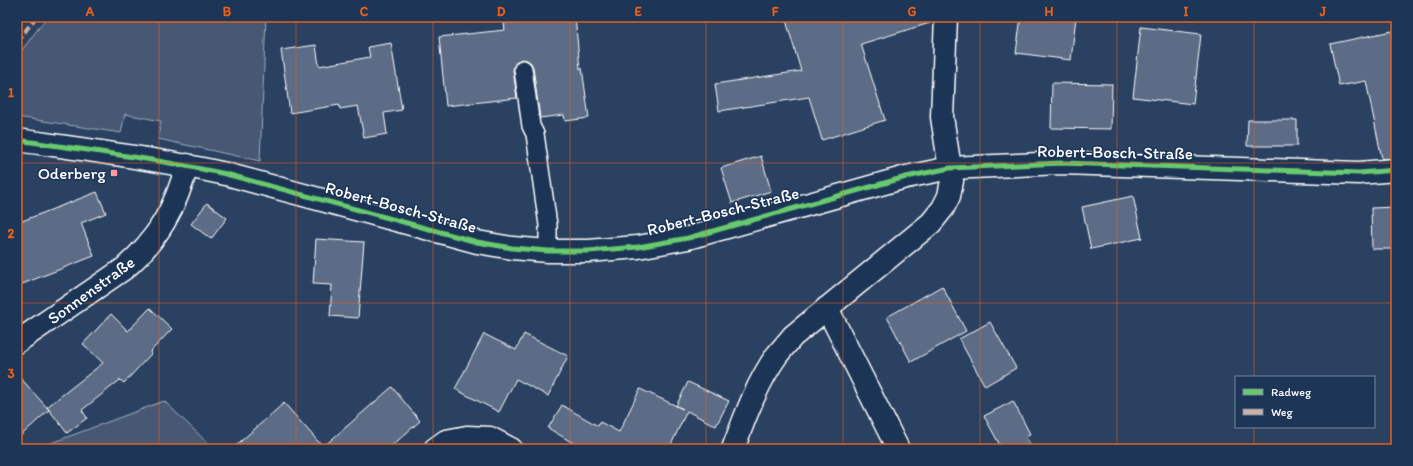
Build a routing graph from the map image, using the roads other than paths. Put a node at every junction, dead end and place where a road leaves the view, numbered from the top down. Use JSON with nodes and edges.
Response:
{"nodes":[{"id":1,"x":946,"y":17,"type":"edge"},
{"id":2,"x":523,"y":70,"type":"dead end"},
{"id":3,"x":17,"y":140,"type":"edge"},
{"id":4,"x":187,"y":165,"type":"junction"},
{"id":5,"x":950,"y":168,"type":"junction"},
{"id":6,"x":1396,"y":170,"type":"edge"},
{"id":7,"x":548,"y":251,"type":"junction"},
{"id":8,"x":827,"y":308,"type":"junction"},
{"id":9,"x":17,"y":342,"type":"edge"},
{"id":10,"x":435,"y":449,"type":"edge"},
{"id":11,"x":511,"y":449,"type":"edge"},
{"id":12,"x":734,"y":449,"type":"edge"},
{"id":13,"x":898,"y":449,"type":"edge"}],
"edges":[{"from":1,"to":5,"type":"main road"},
{"from":2,"to":7,"type":"lane"},
{"from":3,"to":4,"type":"main road","name":"Robert-Bosch-Straße"},
{"from":4,"to":7,"type":"main road","name":"Robert-Bosch-Straße"},
{"from":4,"to":9,"type":"main road","name":"Sonnenstraße"},
{"from":5,"to":6,"type":"main road","name":"Robert-Bosch-Straße"},
{"from":5,"to":7,"type":"main road","name":"Robert-Bosch-Straße"},
{"from":5,"to":8,"type":"main road"},
{"from":8,"to":12,"type":"main road"},
{"from":8,"to":13,"type":"main road"},
{"from":10,"to":11,"type":"main road"}]}
